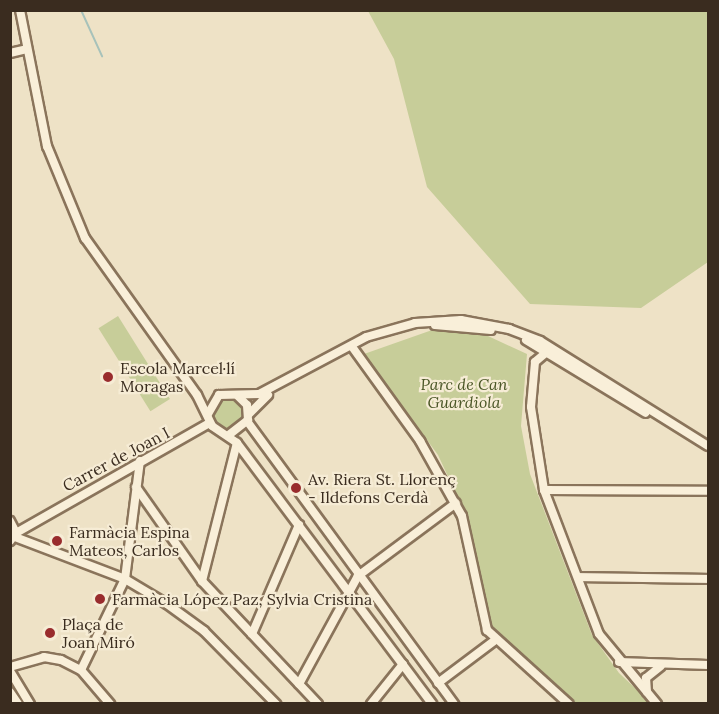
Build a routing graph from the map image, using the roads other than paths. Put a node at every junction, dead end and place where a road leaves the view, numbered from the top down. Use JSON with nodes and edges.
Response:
{"nodes":[{"id":1,"x":20,"y":10,"type":"edge"},
{"id":2,"x":27,"y":49,"type":"junction"},
{"id":3,"x":10,"y":52,"type":"edge"},
{"id":4,"x":353,"y":348,"type":"junction"},
{"id":5,"x":549,"y":351,"type":"junction"},
{"id":6,"x":197,"y":395,"type":"junction"},
{"id":7,"x":238,"y":396,"type":"junction"},
{"id":8,"x":214,"y":399,"type":"junction"},
{"id":9,"x":248,"y":418,"type":"junction"},
{"id":10,"x":209,"y":419,"type":"junction"},
{"id":11,"x":230,"y":434,"type":"junction"},
{"id":12,"x":237,"y":443,"type":"junction"},
{"id":13,"x":708,"y":446,"type":"edge"},
{"id":14,"x":708,"y":452,"type":"edge"},
{"id":15,"x":140,"y":461,"type":"junction"},
{"id":16,"x":136,"y":487,"type":"junction"},
{"id":17,"x":544,"y":490,"type":"junction"},
{"id":18,"x":708,"y":491,"type":"edge"},
{"id":19,"x":456,"y":503,"type":"junction"},
{"id":20,"x":35,"y":518,"type":"junction"},
{"id":21,"x":11,"y":521,"type":"edge"},
{"id":22,"x":299,"y":525,"type":"junction"},
{"id":23,"x":14,"y":537,"type":"edge"},
{"id":24,"x":358,"y":576,"type":"junction"},
{"id":25,"x":578,"y":578,"type":"junction"},
{"id":26,"x":125,"y":579,"type":"junction"},
{"id":27,"x":708,"y":579,"type":"edge"},
{"id":28,"x":202,"y":581,"type":"junction"},
{"id":29,"x":350,"y":594,"type":"junction"},
{"id":30,"x":252,"y":634,"type":"junction"},
{"id":31,"x":494,"y":641,"type":"junction"},
{"id":32,"x":619,"y":662,"type":"junction"},
{"id":33,"x":403,"y":664,"type":"junction"},
{"id":34,"x":664,"y":664,"type":"junction"},
{"id":35,"x":708,"y":665,"type":"edge"},
{"id":36,"x":10,"y":669,"type":"edge"},
{"id":37,"x":81,"y":670,"type":"junction"},
{"id":38,"x":438,"y":682,"type":"junction"},
{"id":39,"x":299,"y":684,"type":"junction"},
{"id":40,"x":10,"y":692,"type":"edge"},
{"id":41,"x":647,"y":692,"type":"junction"},
{"id":42,"x":18,"y":704,"type":"edge"},
{"id":43,"x":30,"y":704,"type":"edge"},
{"id":44,"x":110,"y":704,"type":"edge"},
{"id":45,"x":276,"y":704,"type":"edge"},
{"id":46,"x":318,"y":704,"type":"edge"},
{"id":47,"x":371,"y":704,"type":"edge"},
{"id":48,"x":432,"y":704,"type":"edge"},
{"id":49,"x":454,"y":704,"type":"edge"},
{"id":50,"x":569,"y":704,"type":"edge"},
{"id":51,"x":657,"y":704,"type":"edge"}],
"edges":[{"from":1,"to":2,"type":"street"},
{"from":2,"to":3,"type":"street"},
{"from":2,"to":6,"type":"street"},
{"from":4,"to":5,"type":"street"},
{"from":4,"to":9,"type":"street"},
{"from":4,"to":19,"type":"street"},
{"from":5,"to":14,"type":"street"},
{"from":5,"to":17,"type":"street"},
{"from":6,"to":8,"type":"street"},
{"from":6,"to":10,"type":"street"},
{"from":7,"to":8,"type":"street"},
{"from":7,"to":9,"type":"street"},
{"from":7,"to":13,"type":"street"},
{"from":8,"to":10,"type":"street"},
{"from":9,"to":11,"type":"street"},
{"from":9,"to":24,"type":"street"},
{"from":10,"to":11,"type":"street"},
{"from":10,"to":15,"type":"street","name":"Carrer de Joan I"},
{"from":11,"to":12,"type":"street"},
{"from":12,"to":22,"type":"street"},
{"from":12,"to":28,"type":"street"},
{"from":15,"to":16,"type":"street"},
{"from":15,"to":20,"type":"street","name":"Carrer de Joan I"},
{"from":16,"to":26,"type":"street"},
{"from":16,"to":28,"type":"street"},
{"from":17,"to":18,"type":"street"},
{"from":17,"to":25,"type":"street"},
{"from":19,"to":24,"type":"street"},
{"from":19,"to":31,"type":"street"},
{"from":20,"to":21,"type":"street","name":"Carrer de Joan I"},
{"from":20,"to":23,"type":"street","name":"Carrer de Joan I"},
{"from":21,"to":23,"type":"street"},
{"from":22,"to":29,"type":"street"},
{"from":22,"to":30,"type":"street"},
{"from":23,"to":26,"type":"street"},
{"from":24,"to":29,"type":"street"},
{"from":24,"to":38,"type":"street"},
{"from":25,"to":27,"type":"street"},
{"from":25,"to":32,"type":"street"},
{"from":26,"to":37,"type":"street"},
{"from":26,"to":45,"type":"street"},
{"from":28,"to":30,"type":"street"},
{"from":29,"to":33,"type":"street"},
{"from":29,"to":39,"type":"street"},
{"from":30,"to":39,"type":"street"},
{"from":31,"to":38,"type":"street"},
{"from":31,"to":50,"type":"street"},
{"from":32,"to":34,"type":"street"},
{"from":32,"to":41,"type":"street"},
{"from":33,"to":47,"type":"street"},
{"from":33,"to":48,"type":"street"},
{"from":34,"to":35,"type":"street"},
{"from":34,"to":41,"type":"street"},
{"from":36,"to":37,"type":"street"},
{"from":36,"to":43,"type":"street"},
{"from":37,"to":44,"type":"street"},
{"from":38,"to":49,"type":"street"},
{"from":39,"to":46,"type":"street"},
{"from":40,"to":42,"type":"street"},
{"from":41,"to":51,"type":"street"}]}
